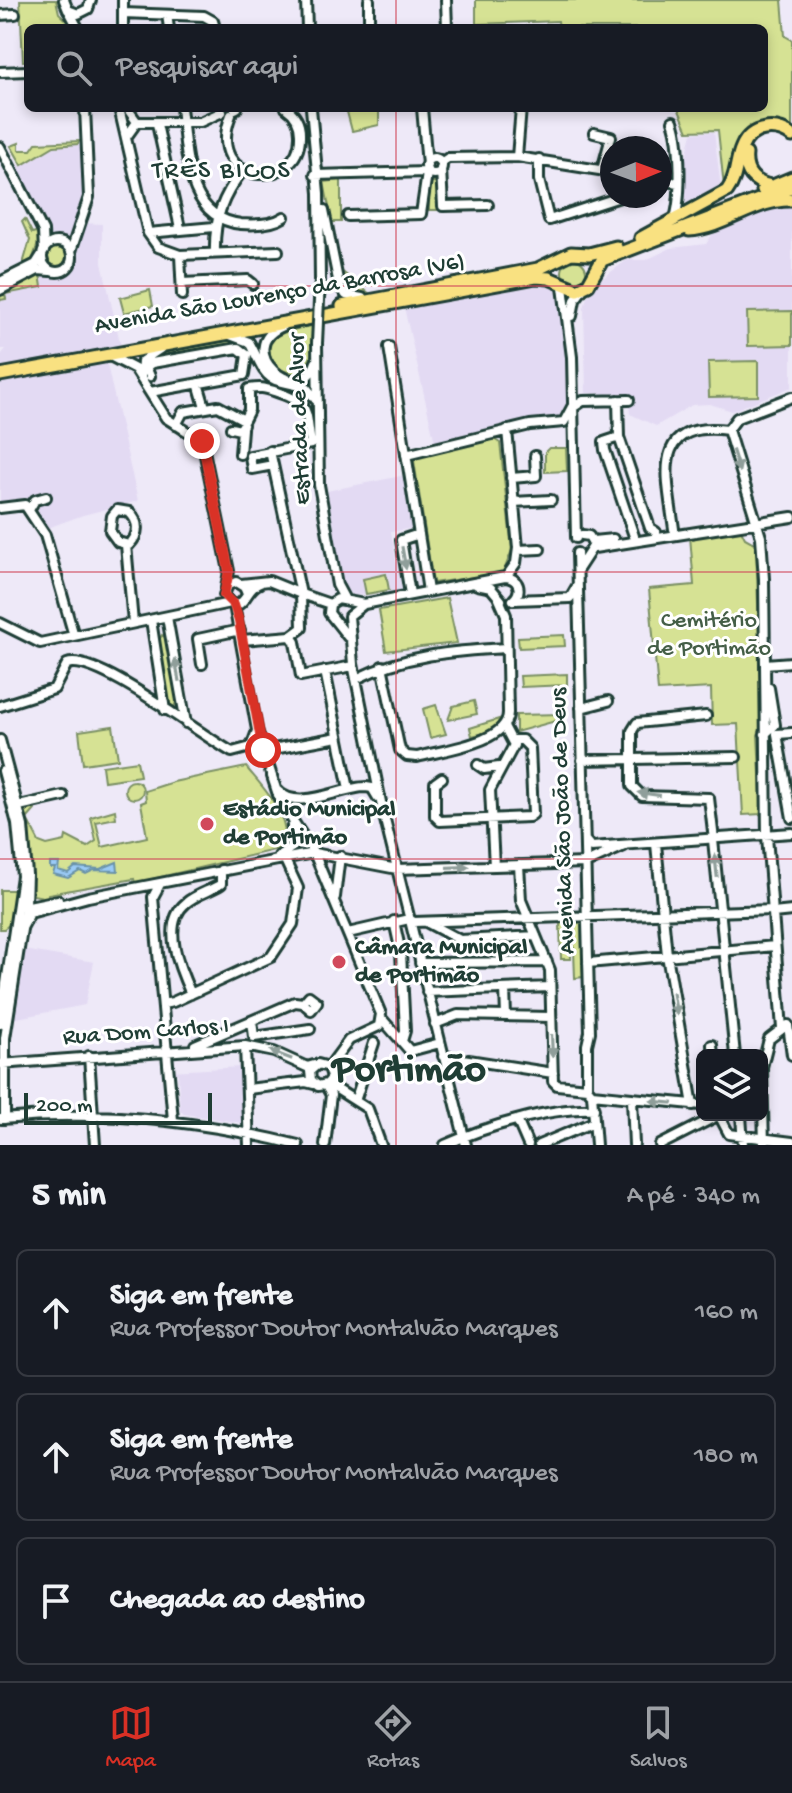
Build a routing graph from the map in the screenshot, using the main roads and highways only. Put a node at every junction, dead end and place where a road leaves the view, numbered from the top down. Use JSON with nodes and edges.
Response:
{"nodes":[{"id":1,"x":792,"y":136,"type":"edge"},
{"id":2,"x":792,"y":144,"type":"edge"},
{"id":3,"x":792,"y":178,"type":"edge"},
{"id":4,"x":772,"y":186,"type":"junction"},
{"id":5,"x":792,"y":187,"type":"edge"},
{"id":6,"x":792,"y":200,"type":"edge"},
{"id":7,"x":675,"y":226,"type":"junction"},
{"id":8,"x":634,"y":242,"type":"junction"},
{"id":9,"x":570,"y":254,"type":"junction"},
{"id":10,"x":593,"y":277,"type":"junction"},
{"id":11,"x":562,"y":285,"type":"junction"},
{"id":12,"x":0,"y":367,"type":"edge"},
{"id":13,"x":0,"y":375,"type":"edge"}],
"edges":[{"from":1,"to":7,"type":"main road"},
{"from":2,"to":4,"type":"main road"},
{"from":3,"to":4,"type":"main road","name":"Avenida São Lourenço da Barrosa (V6)"},
{"from":4,"to":8,"type":"main road","name":"Avenida São Lourenço da Barrosa (V6)"},
{"from":5,"to":7,"type":"main road"},
{"from":6,"to":7,"type":"main road"},
{"from":7,"to":8,"type":"main road"},
{"from":7,"to":10,"type":"main road"},
{"from":8,"to":9,"type":"main road","name":"Avenida São Lourenço da Barrosa (V6)"},
{"from":9,"to":10,"type":"main road"},
{"from":9,"to":11,"type":"main road"},
{"from":9,"to":12,"type":"main road","name":"Avenida São Lourenço da Barrosa (V6)"},
{"from":10,"to":11,"type":"main road","name":"Avenida São Lourenço da Barrosa (V6)"},
{"from":11,"to":13,"type":"main road","name":"Avenida São Lourenço da Barrosa (V6)"}]}
